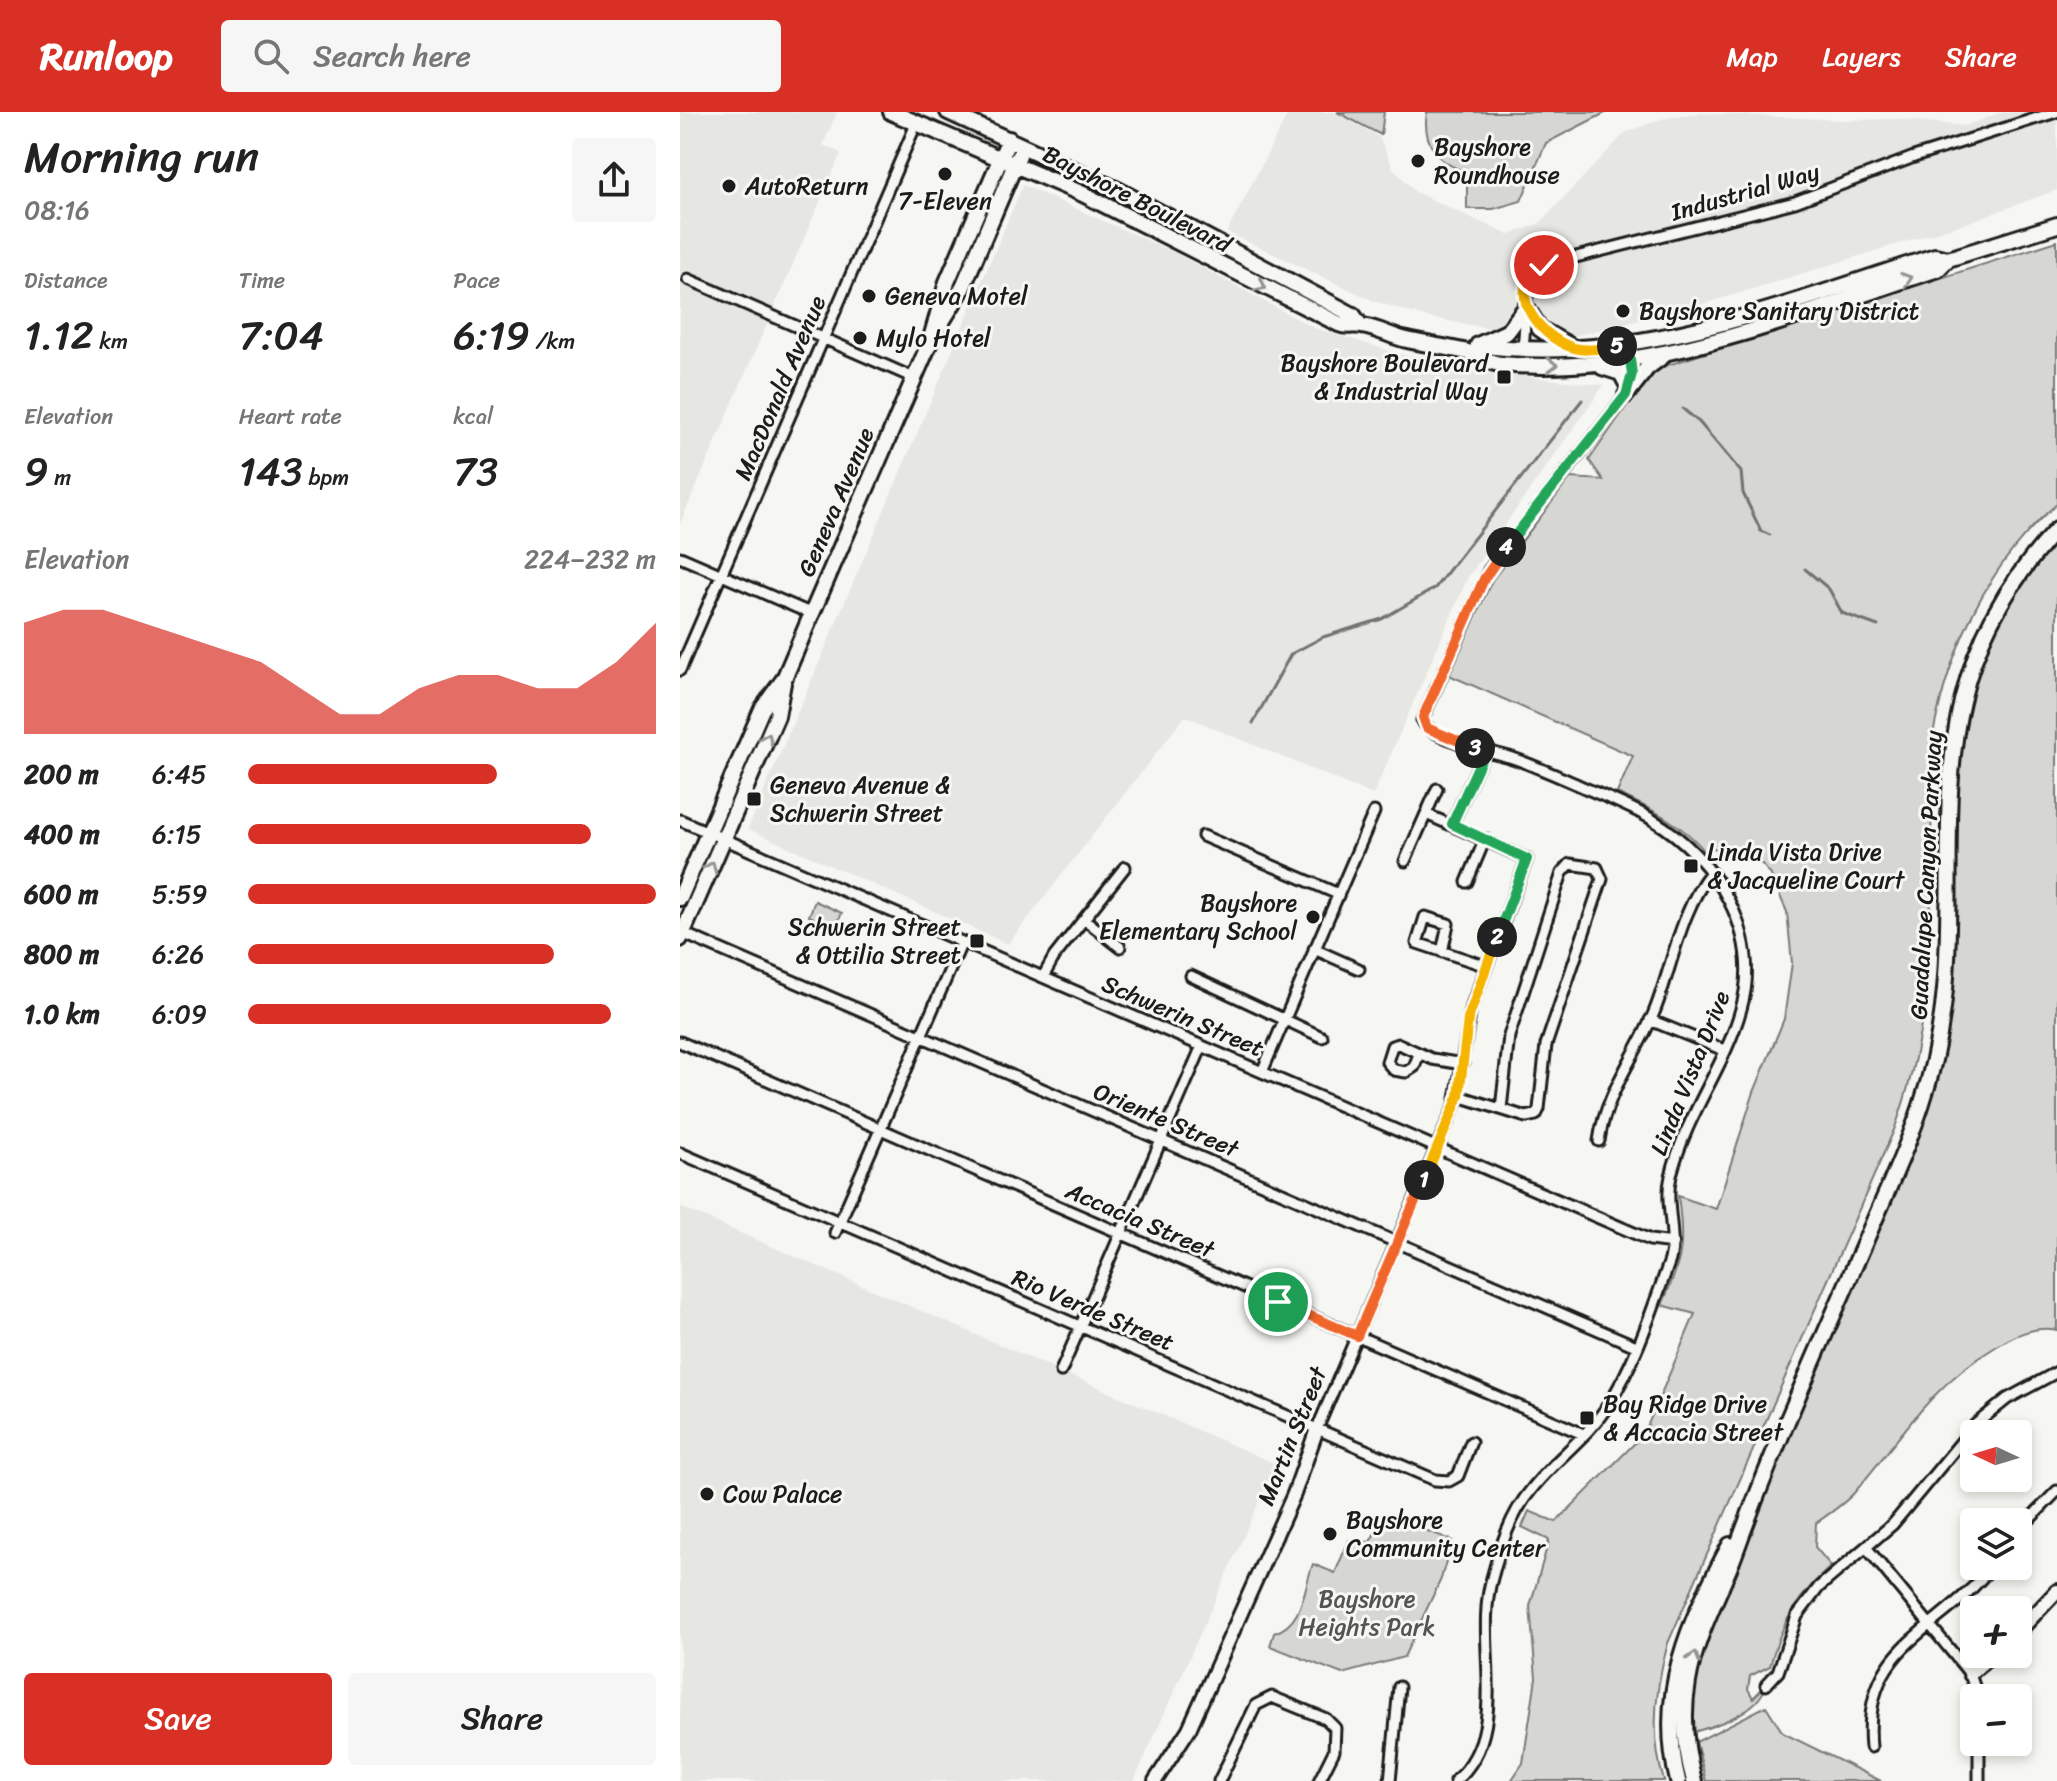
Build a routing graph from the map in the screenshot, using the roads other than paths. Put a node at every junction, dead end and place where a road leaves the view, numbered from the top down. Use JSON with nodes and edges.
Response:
{"nodes":[{"id":1,"x":891,"y":112,"type":"edge"},
{"id":2,"x":948,"y":112,"type":"edge"},
{"id":3,"x":2056,"y":112,"type":"edge"},
{"id":4,"x":917,"y":122,"type":"junction"},
{"id":5,"x":1009,"y":139,"type":"junction"},
{"id":6,"x":1024,"y":145,"type":"junction"},
{"id":7,"x":1001,"y":157,"type":"junction"},
{"id":8,"x":1016,"y":163,"type":"junction"},
{"id":9,"x":2057,"y":225,"type":"edge"},
{"id":10,"x":1948,"y":259,"type":"junction"},
{"id":11,"x":688,"y":279,"type":"dead end"},
{"id":12,"x":1526,"y":307,"type":"junction"},
{"id":13,"x":1360,"y":325,"type":"junction"},
{"id":14,"x":823,"y":339,"type":"junction"},
{"id":15,"x":930,"y":342,"type":"junction"},
{"id":16,"x":1672,"y":350,"type":"junction"},
{"id":17,"x":1468,"y":352,"type":"junction"},
{"id":18,"x":1629,"y":352,"type":"junction"},
{"id":19,"x":1581,"y":357,"type":"junction"},
{"id":20,"x":1522,"y":358,"type":"junction"},
{"id":21,"x":914,"y":378,"type":"junction"},
{"id":22,"x":1627,"y":392,"type":"junction"},
{"id":23,"x":2057,"y":529,"type":"edge"},
{"id":24,"x":680,"y":557,"type":"edge"},
{"id":25,"x":721,"y":575,"type":"junction"},
{"id":26,"x":812,"y":614,"type":"junction"},
{"id":27,"x":680,"y":670,"type":"edge"},
{"id":28,"x":784,"y":679,"type":"junction"},
{"id":29,"x":1485,"y":751,"type":"junction"},
{"id":30,"x":1437,"y":789,"type":"dead end"},
{"id":31,"x":1374,"y":812,"type":"dead end"},
{"id":32,"x":1426,"y":814,"type":"junction"},
{"id":33,"x":680,"y":820,"type":"edge"},
{"id":34,"x":1452,"y":824,"type":"junction"},
{"id":35,"x":709,"y":832,"type":"junction"},
{"id":36,"x":1203,"y":836,"type":"dead end"},
{"id":37,"x":723,"y":839,"type":"junction"},
{"id":38,"x":1485,"y":839,"type":"junction"},
{"id":39,"x":1405,"y":861,"type":"dead end"},
{"id":40,"x":1125,"y":867,"type":"dead end"},
{"id":41,"x":1711,"y":872,"type":"junction"},
{"id":42,"x":1467,"y":882,"type":"dead end"},
{"id":43,"x":1338,"y":894,"type":"junction"},
{"id":44,"x":680,"y":898,"type":"edge"},
{"id":45,"x":1084,"y":919,"type":"junction"},
{"id":46,"x":681,"y":935,"type":"edge"},
{"id":47,"x":962,"y":942,"type":"junction"},
{"id":48,"x":1120,"y":947,"type":"dead end"},
{"id":49,"x":1314,"y":949,"type":"junction"},
{"id":50,"x":1442,"y":952,"type":"dead end"},
{"id":51,"x":1486,"y":966,"type":"junction"},
{"id":52,"x":1359,"y":969,"type":"dead end"},
{"id":53,"x":1191,"y":976,"type":"dead end"},
{"id":54,"x":1043,"y":977,"type":"junction"},
{"id":55,"x":1285,"y":1018,"type":"junction"},
{"id":56,"x":1650,"y":1020,"type":"junction"},
{"id":57,"x":921,"y":1036,"type":"junction"},
{"id":58,"x":1322,"y":1037,"type":"dead end"},
{"id":59,"x":680,"y":1042,"type":"edge"},
{"id":60,"x":1202,"y":1046,"type":"junction"},
{"id":61,"x":1724,"y":1050,"type":"junction"},
{"id":62,"x":1419,"y":1054,"type":"dead end"},
{"id":63,"x":1463,"y":1064,"type":"junction"},
{"id":64,"x":1262,"y":1072,"type":"junction"},
{"id":65,"x":1459,"y":1096,"type":"junction"},
{"id":66,"x":1501,"y":1109,"type":"junction"},
{"id":67,"x":880,"y":1129,"type":"junction"},
{"id":68,"x":1161,"y":1140,"type":"junction"},
{"id":69,"x":1599,"y":1141,"type":"dead end"},
{"id":70,"x":1437,"y":1148,"type":"junction"},
{"id":71,"x":680,"y":1153,"type":"edge"},
{"id":72,"x":839,"y":1222,"type":"junction"},
{"id":73,"x":835,"y":1233,"type":"dead end"},
{"id":74,"x":1121,"y":1234,"type":"junction"},
{"id":75,"x":1397,"y":1242,"type":"junction"},
{"id":76,"x":1673,"y":1243,"type":"junction"},
{"id":77,"x":1081,"y":1326,"type":"junction"},
{"id":78,"x":1357,"y":1336,"type":"junction"},
{"id":79,"x":1636,"y":1346,"type":"junction"},
{"id":80,"x":1061,"y":1371,"type":"dead end"},
{"id":81,"x":2057,"y":1372,"type":"edge"},
{"id":82,"x":1317,"y":1429,"type":"junction"},
{"id":83,"x":1583,"y":1434,"type":"junction"},
{"id":84,"x":1471,"y":1442,"type":"dead end"},
{"id":85,"x":2057,"y":1491,"type":"edge"},
{"id":86,"x":1752,"y":1502,"type":"junction"},
{"id":87,"x":2032,"y":1517,"type":"edge"},
{"id":88,"x":1866,"y":1547,"type":"junction"},
{"id":89,"x":1977,"y":1580,"type":"edge"},
{"id":90,"x":2057,"y":1591,"type":"edge"},
{"id":91,"x":2032,"y":1617,"type":"edge"},
{"id":92,"x":1930,"y":1625,"type":"junction"},
{"id":93,"x":1977,"y":1668,"type":"edge"},
{"id":94,"x":1970,"y":1674,"type":"junction"},
{"id":95,"x":1973,"y":1684,"type":"edge"},
{"id":96,"x":1766,"y":1685,"type":"dead end"},
{"id":97,"x":1399,"y":1687,"type":"dead end"},
{"id":98,"x":1871,"y":1747,"type":"dead end"},
{"id":99,"x":1979,"y":1756,"type":"edge"},
{"id":100,"x":1155,"y":1781,"type":"edge"},
{"id":101,"x":1219,"y":1781,"type":"edge"},
{"id":102,"x":1319,"y":1781,"type":"edge"},
{"id":103,"x":1390,"y":1781,"type":"edge"},
{"id":104,"x":1455,"y":1781,"type":"edge"},
{"id":105,"x":1678,"y":1781,"type":"edge"},
{"id":106,"x":1694,"y":1781,"type":"edge"},
{"id":107,"x":1979,"y":1781,"type":"edge"}],
"edges":[{"from":1,"to":4,"type":"main road","name":"Bayshore Boulevard"},
{"from":2,"to":5,"type":"main road","name":"Bayshore Boulevard"},
{"from":3,"to":12,"type":"street","name":"Industrial Way"},
{"from":4,"to":7,"type":"main road","name":"Bayshore Boulevard"},
{"from":4,"to":14,"type":"street","name":"MacDonald Avenue"},
{"from":5,"to":6,"type":"main road","name":"Bayshore Boulevard"},
{"from":5,"to":7,"type":"main road","name":"Geneva Avenue"},
{"from":6,"to":8,"type":"main road","name":"Geneva Avenue"},
{"from":6,"to":13,"type":"main road","name":"Bayshore Boulevard"},
{"from":7,"to":8,"type":"main road","name":"Bayshore Boulevard"},
{"from":7,"to":15,"type":"main road","name":"Geneva Avenue"},
{"from":8,"to":13,"type":"main road","name":"Bayshore Boulevard","one_way":true},
{"from":8,"to":15,"type":"main road","name":"Geneva Avenue"},
{"from":9,"to":10,"type":"main road","name":"Bayshore Boulevard"},
{"from":16,"to":10,"type":"main road","name":"Bayshore Boulevard","one_way":true},
{"from":10,"to":18,"type":"main road","name":"Bayshore Boulevard"},
{"from":11,"to":14,"type":"street"},
{"from":12,"to":17,"type":"main road"},
{"from":12,"to":19,"type":"main road"},
{"from":12,"to":20,"type":"street","name":"Industrial Way"},
{"from":13,"to":17,"type":"main road","name":"Bayshore Boulevard"},
{"from":14,"to":21,"type":"street"},
{"from":14,"to":25,"type":"street","name":"MacDonald Avenue"},
{"from":15,"to":21,"type":"main road","name":"Geneva Avenue"},
{"from":16,"to":18,"type":"main road","name":"Bayshore Boulevard"},
{"from":16,"to":22,"type":"main road"},
{"from":17,"to":20,"type":"main road","name":"Bayshore Boulevard"},
{"from":18,"to":19,"type":"main road","name":"Bayshore Boulevard"},
{"from":18,"to":22,"type":"street"},
{"from":19,"to":20,"type":"main road","name":"Bayshore Boulevard"},
{"from":19,"to":22,"type":"main road"},
{"from":21,"to":26,"type":"main road","name":"Geneva Avenue"},
{"from":22,"to":29,"type":"street","name":"Linda Vista Drive"},
{"from":23,"to":86,"type":"main road","name":"Guadalupe Canyon Parkway"},
{"from":24,"to":25,"type":"street"},
{"from":25,"to":26,"type":"street"},
{"from":25,"to":27,"type":"street","name":"MacDonald Avenue"},
{"from":26,"to":28,"type":"main road","name":"Geneva Avenue"},
{"from":28,"to":35,"type":"main road","name":"Geneva Avenue"},
{"from":37,"to":28,"type":"main road","name":"Geneva Avenue","one_way":true},
{"from":29,"to":34,"type":"street"},
{"from":29,"to":41,"type":"street","name":"Linda Vista Drive"},
{"from":30,"to":32,"type":"street"},
{"from":31,"to":43,"type":"street"},
{"from":32,"to":34,"type":"street","name":"Martin Street"},
{"from":32,"to":39,"type":"street"},
{"from":33,"to":35,"type":"street","name":"Schwerin Street"},
{"from":34,"to":38,"type":"street","name":"Martin Street"},
{"from":35,"to":37,"type":"street","name":"Schwerin Street"},
{"from":35,"to":44,"type":"main road","name":"Geneva Avenue"},
{"from":36,"to":43,"type":"street"},
{"from":46,"to":37,"type":"main road","name":"Geneva Avenue","one_way":true},
{"from":37,"to":47,"type":"street","name":"Schwerin Street"},
{"from":38,"to":42,"type":"street"},
{"from":38,"to":51,"type":"street","name":"Martin Street"},
{"from":40,"to":45,"type":"street"},
{"from":41,"to":56,"type":"street"},
{"from":41,"to":61,"type":"street","name":"Linda Vista Drive"},
{"from":43,"to":49,"type":"street"},
{"from":45,"to":48,"type":"street"},
{"from":45,"to":54,"type":"street"},
{"from":46,"to":57,"type":"street","name":"Oriente Street"},
{"from":47,"to":54,"type":"street","name":"Schwerin Street"},
{"from":47,"to":57,"type":"street"},
{"from":49,"to":52,"type":"street"},
{"from":49,"to":55,"type":"street"},
{"from":50,"to":51,"type":"street"},
{"from":51,"to":63,"type":"street","name":"Martin Street"},
{"from":53,"to":55,"type":"street"},
{"from":54,"to":60,"type":"street","name":"Schwerin Street"},
{"from":55,"to":58,"type":"street"},
{"from":55,"to":64,"type":"street"},
{"from":56,"to":61,"type":"street"},
{"from":56,"to":69,"type":"street"},
{"from":57,"to":67,"type":"street"},
{"from":57,"to":68,"type":"street","name":"Oriente Street"},
{"from":59,"to":67,"type":"street","name":"Accacia Street"},
{"from":60,"to":64,"type":"street","name":"Schwerin Street"},
{"from":60,"to":68,"type":"street"},
{"from":61,"to":76,"type":"street","name":"Linda Vista Drive"},
{"from":62,"to":63,"type":"street"},
{"from":63,"to":65,"type":"street","name":"Martin Street"},
{"from":64,"to":70,"type":"street","name":"Schwerin Street"},
{"from":65,"to":66,"type":"street"},
{"from":65,"to":70,"type":"street","name":"Martin Street"},
{"from":66,"to":66,"type":"street"},
{"from":67,"to":72,"type":"street"},
{"from":67,"to":74,"type":"street","name":"Accacia Street"},
{"from":68,"to":74,"type":"street"},
{"from":68,"to":75,"type":"street","name":"Oriente Street"},
{"from":70,"to":75,"type":"street","name":"Martin Street"},
{"from":70,"to":76,"type":"street","name":"Schwerin Street"},
{"from":71,"to":72,"type":"street","name":"Rio Verde Street"},
{"from":72,"to":73,"type":"street"},
{"from":72,"to":77,"type":"street","name":"Rio Verde Street"},
{"from":74,"to":77,"type":"street"},
{"from":74,"to":78,"type":"street","name":"Accacia Street"},
{"from":75,"to":78,"type":"street","name":"Martin Street"},
{"from":75,"to":79,"type":"street","name":"Oriente Street"},
{"from":76,"to":79,"type":"street","name":"Linda Vista Drive"},
{"from":77,"to":80,"type":"street"},
{"from":77,"to":82,"type":"street","name":"Rio Verde Street"},
{"from":78,"to":82,"type":"street","name":"Martin Street"},
{"from":78,"to":83,"type":"street","name":"Accacia Street"},
{"from":79,"to":83,"type":"street","name":"Linda Vista Drive"},
{"from":81,"to":88,"type":"street"},
{"from":82,"to":84,"type":"street","name":"Rio Verde Street"},
{"from":82,"to":100,"type":"street","name":"Martin Street"},
{"from":83,"to":104,"type":"street","name":"Linda Vista Drive"},
{"from":85,"to":87,"type":"street"},
{"from":86,"to":105,"type":"main road","name":"Guadalupe Canyon Parkway"},
{"from":106,"to":86,"type":"main road","name":"Guadalupe Canyon Parkway","one_way":true},
{"from":88,"to":92,"type":"street"},
{"from":88,"to":96,"type":"street"},
{"from":89,"to":92,"type":"street"},
{"from":90,"to":91,"type":"street"},
{"from":92,"to":94,"type":"street"},
{"from":92,"to":98,"type":"street"},
{"from":93,"to":94,"type":"street"},
{"from":94,"to":95,"type":"street"},
{"from":97,"to":103,"type":"street"},
{"from":99,"to":107,"type":"street"},
{"from":101,"to":102,"type":"street"}]}
